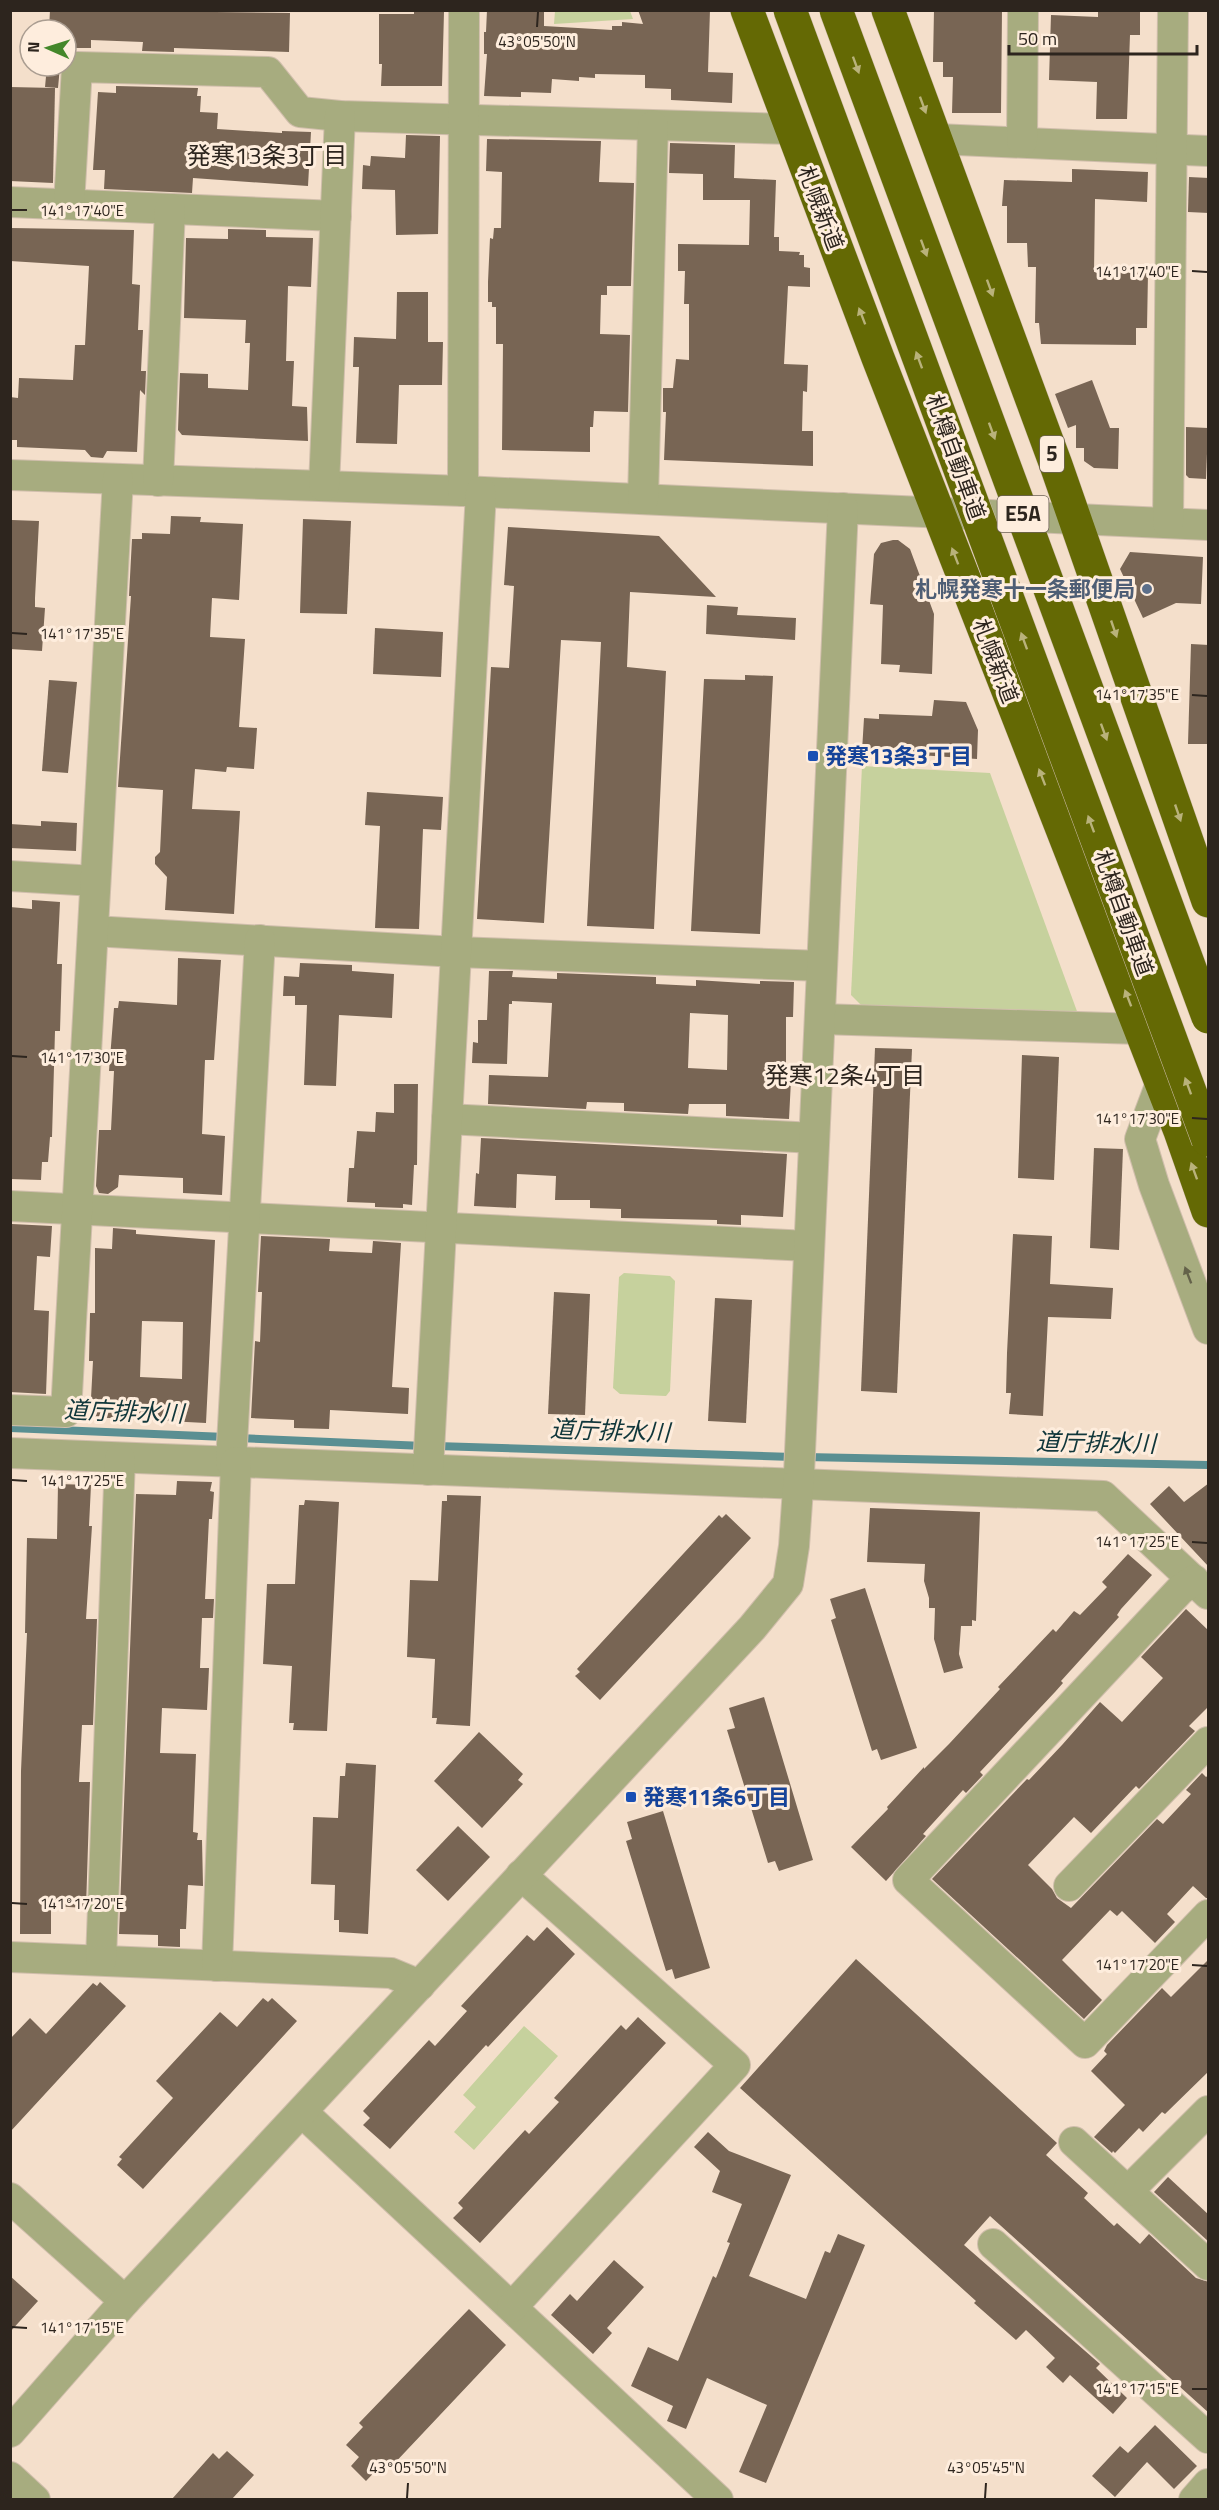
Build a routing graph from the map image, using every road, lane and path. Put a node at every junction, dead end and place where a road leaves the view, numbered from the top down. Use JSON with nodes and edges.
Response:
{"nodes":[{"id":1,"x":464,"y":10,"type":"edge"},
{"id":2,"x":747,"y":10,"type":"edge"},
{"id":3,"x":790,"y":10,"type":"edge"},
{"id":4,"x":836,"y":10,"type":"edge"},
{"id":5,"x":888,"y":10,"type":"edge"},
{"id":6,"x":1023,"y":10,"type":"edge"},
{"id":7,"x":1173,"y":10,"type":"edge"},
{"id":8,"x":340,"y":116,"type":"junction"},
{"id":9,"x":464,"y":121,"type":"junction"},
{"id":10,"x":653,"y":126,"type":"junction"},
{"id":11,"x":792,"y":129,"type":"junction"},
{"id":12,"x":936,"y":139,"type":"junction"},
{"id":13,"x":1022,"y":141,"type":"junction"},
{"id":14,"x":1170,"y":149,"type":"junction"},
{"id":15,"x":1209,"y":151,"type":"edge"},
{"id":16,"x":10,"y":202,"type":"edge"},
{"id":17,"x":69,"y":204,"type":"junction"},
{"id":18,"x":170,"y":209,"type":"junction"},
{"id":19,"x":336,"y":216,"type":"junction"},
{"id":20,"x":10,"y":475,"type":"edge"},
{"id":21,"x":118,"y":479,"type":"junction"},
{"id":22,"x":158,"y":481,"type":"junction"},
{"id":23,"x":324,"y":486,"type":"junction"},
{"id":24,"x":472,"y":492,"type":"junction"},
{"id":25,"x":643,"y":500,"type":"junction"},
{"id":26,"x":843,"y":508,"type":"junction"},
{"id":27,"x":939,"y":513,"type":"junction"},
{"id":28,"x":1075,"y":519,"type":"junction"},
{"id":29,"x":1168,"y":523,"type":"junction"},
{"id":30,"x":1209,"y":525,"type":"edge"},
{"id":31,"x":1201,"y":849,"type":"edge"},
{"id":32,"x":10,"y":876,"type":"edge"},
{"id":33,"x":95,"y":881,"type":"junction"},
{"id":34,"x":1209,"y":901,"type":"edge"},
{"id":35,"x":93,"y":931,"type":"junction"},
{"id":36,"x":260,"y":940,"type":"junction"},
{"id":37,"x":456,"y":952,"type":"junction"},
{"id":38,"x":822,"y":966,"type":"junction"},
{"id":39,"x":1209,"y":1017,"type":"edge"},
{"id":40,"x":820,"y":1018,"type":"junction"},
{"id":41,"x":1140,"y":1029,"type":"junction"},
{"id":42,"x":1161,"y":1083,"type":"junction"},
{"id":43,"x":447,"y":1119,"type":"junction"},
{"id":44,"x":1194,"y":1136,"type":"edge"},
{"id":45,"x":814,"y":1138,"type":"junction"},
{"id":46,"x":10,"y":1206,"type":"edge"},
{"id":47,"x":77,"y":1210,"type":"junction"},
{"id":48,"x":1209,"y":1211,"type":"edge"},
{"id":49,"x":245,"y":1218,"type":"junction"},
{"id":50,"x":441,"y":1226,"type":"junction"},
{"id":51,"x":809,"y":1246,"type":"junction"},
{"id":52,"x":1209,"y":1329,"type":"edge"},
{"id":53,"x":10,"y":1410,"type":"edge"},
{"id":54,"x":233,"y":1451,"type":"junction"},
{"id":55,"x":10,"y":1453,"type":"edge"},
{"id":56,"x":428,"y":1453,"type":"junction"},
{"id":57,"x":120,"y":1459,"type":"junction"},
{"id":58,"x":799,"y":1479,"type":"junction"},
{"id":59,"x":1201,"y":1587,"type":"edge"},
{"id":60,"x":1209,"y":1742,"type":"edge"},
{"id":61,"x":521,"y":1875,"type":"junction"},
{"id":62,"x":1069,"y":1886,"type":"dead end"},
{"id":63,"x":1209,"y":1916,"type":"edge"},
{"id":64,"x":10,"y":1957,"type":"edge"},
{"id":65,"x":101,"y":1960,"type":"junction"},
{"id":66,"x":217,"y":1966,"type":"junction"},
{"id":67,"x":420,"y":1985,"type":"junction"},
{"id":68,"x":1209,"y":2111,"type":"edge"},
{"id":69,"x":302,"y":2112,"type":"junction"},
{"id":70,"x":1074,"y":2142,"type":"dead end"},
{"id":71,"x":1128,"y":2191,"type":"junction"},
{"id":72,"x":10,"y":2198,"type":"edge"},
{"id":73,"x":993,"y":2244,"type":"dead end"},
{"id":74,"x":1209,"y":2265,"type":"edge"},
{"id":75,"x":125,"y":2301,"type":"junction"},
{"id":76,"x":512,"y":2307,"type":"junction"},
{"id":77,"x":10,"y":2432,"type":"edge"},
{"id":78,"x":1209,"y":2438,"type":"edge"},
{"id":79,"x":10,"y":2477,"type":"edge"},
{"id":80,"x":1209,"y":2484,"type":"edge"},
{"id":81,"x":35,"y":2499,"type":"edge"},
{"id":82,"x":718,"y":2499,"type":"edge"},
{"id":83,"x":1194,"y":2499,"type":"edge"}],
"edges":[{"from":1,"to":9,"type":"street"},
{"from":2,"to":11,"type":"highway","name":"札幌新道"},
{"from":44,"to":3,"type":"highway","name":"札樽自動車道","number":"E5A","one_way":true,"bridge":true},
{"from":4,"to":39,"type":"highway","name":"札樽自動車道","number":"E5A","one_way":true,"bridge":true},
{"from":5,"to":12,"type":"highway","number":"5","one_way":true},
{"from":6,"to":13,"type":"street"},
{"from":7,"to":14,"type":"street"},
{"from":8,"to":9,"type":"street"},
{"from":8,"to":17,"type":"street"},
{"from":8,"to":19,"type":"street"},
{"from":9,"to":10,"type":"street"},
{"from":9,"to":24,"type":"street"},
{"from":10,"to":11,"type":"street"},
{"from":10,"to":25,"type":"street"},
{"from":27,"to":11,"type":"highway","name":"札幌新道","one_way":true},
{"from":12,"to":13,"type":"street"},
{"from":12,"to":28,"type":"highway","number":"5","one_way":true},
{"from":13,"to":14,"type":"street"},
{"from":14,"to":15,"type":"street"},
{"from":14,"to":29,"type":"street"},
{"from":16,"to":17,"type":"street"},
{"from":17,"to":18,"type":"street"},
{"from":18,"to":19,"type":"street"},
{"from":18,"to":22,"type":"street"},
{"from":19,"to":23,"type":"street"},
{"from":20,"to":21,"type":"street"},
{"from":21,"to":22,"type":"street"},
{"from":21,"to":33,"type":"street"},
{"from":22,"to":23,"type":"street"},
{"from":23,"to":24,"type":"street"},
{"from":24,"to":25,"type":"street"},
{"from":24,"to":37,"type":"street"},
{"from":25,"to":26,"type":"street"},
{"from":26,"to":27,"type":"street"},
{"from":26,"to":38,"type":"street"},
{"from":27,"to":28,"type":"street"},
{"from":41,"to":27,"type":"highway","name":"札幌新道","one_way":true},
{"from":28,"to":29,"type":"street"},
{"from":28,"to":31,"type":"highway","number":"5","one_way":true},
{"from":29,"to":30,"type":"street"},
{"from":31,"to":34,"type":"highway","number":"5"},
{"from":32,"to":33,"type":"street"},
{"from":33,"to":35,"type":"street"},
{"from":35,"to":36,"type":"street"},
{"from":35,"to":47,"type":"street"},
{"from":36,"to":37,"type":"street"},
{"from":36,"to":49,"type":"street"},
{"from":37,"to":38,"type":"street"},
{"from":37,"to":43,"type":"street"},
{"from":38,"to":40,"type":"street"},
{"from":40,"to":41,"type":"street"},
{"from":40,"to":45,"type":"street"},
{"from":41,"to":42,"type":"highway","name":"札幌新道"},
{"from":42,"to":44,"type":"highway","name":"札幌新道"},
{"from":52,"to":42,"type":"street","one_way":true},
{"from":43,"to":45,"type":"street"},
{"from":43,"to":50,"type":"street"},
{"from":48,"to":44,"type":"highway","name":"札幌新道","one_way":true},
{"from":45,"to":51,"type":"street"},
{"from":46,"to":47,"type":"street"},
{"from":47,"to":49,"type":"street"},
{"from":47,"to":53,"type":"street"},
{"from":49,"to":50,"type":"street"},
{"from":49,"to":54,"type":"street"},
{"from":50,"to":51,"type":"street"},
{"from":50,"to":56,"type":"street"},
{"from":51,"to":58,"type":"street"},
{"from":54,"to":56,"type":"street"},
{"from":54,"to":57,"type":"street"},
{"from":54,"to":66,"type":"street"},
{"from":55,"to":57,"type":"street"},
{"from":56,"to":58,"type":"street"},
{"from":57,"to":65,"type":"street"},
{"from":58,"to":59,"type":"street"},
{"from":58,"to":61,"type":"street"},
{"from":59,"to":63,"type":"street"},
{"from":60,"to":62,"type":"street"},
{"from":61,"to":67,"type":"street"},
{"from":61,"to":76,"type":"street"},
{"from":64,"to":65,"type":"street"},
{"from":65,"to":66,"type":"street"},
{"from":66,"to":67,"type":"street"},
{"from":67,"to":69,"type":"street"},
{"from":68,"to":71,"type":"street"},
{"from":69,"to":75,"type":"street"},
{"from":69,"to":76,"type":"street"},
{"from":70,"to":71,"type":"street"},
{"from":71,"to":74,"type":"street"},
{"from":72,"to":75,"type":"street"},
{"from":73,"to":78,"type":"street"},
{"from":75,"to":77,"type":"street"},
{"from":76,"to":82,"type":"street"},
{"from":79,"to":81,"type":"street"},
{"from":80,"to":83,"type":"street"}]}
